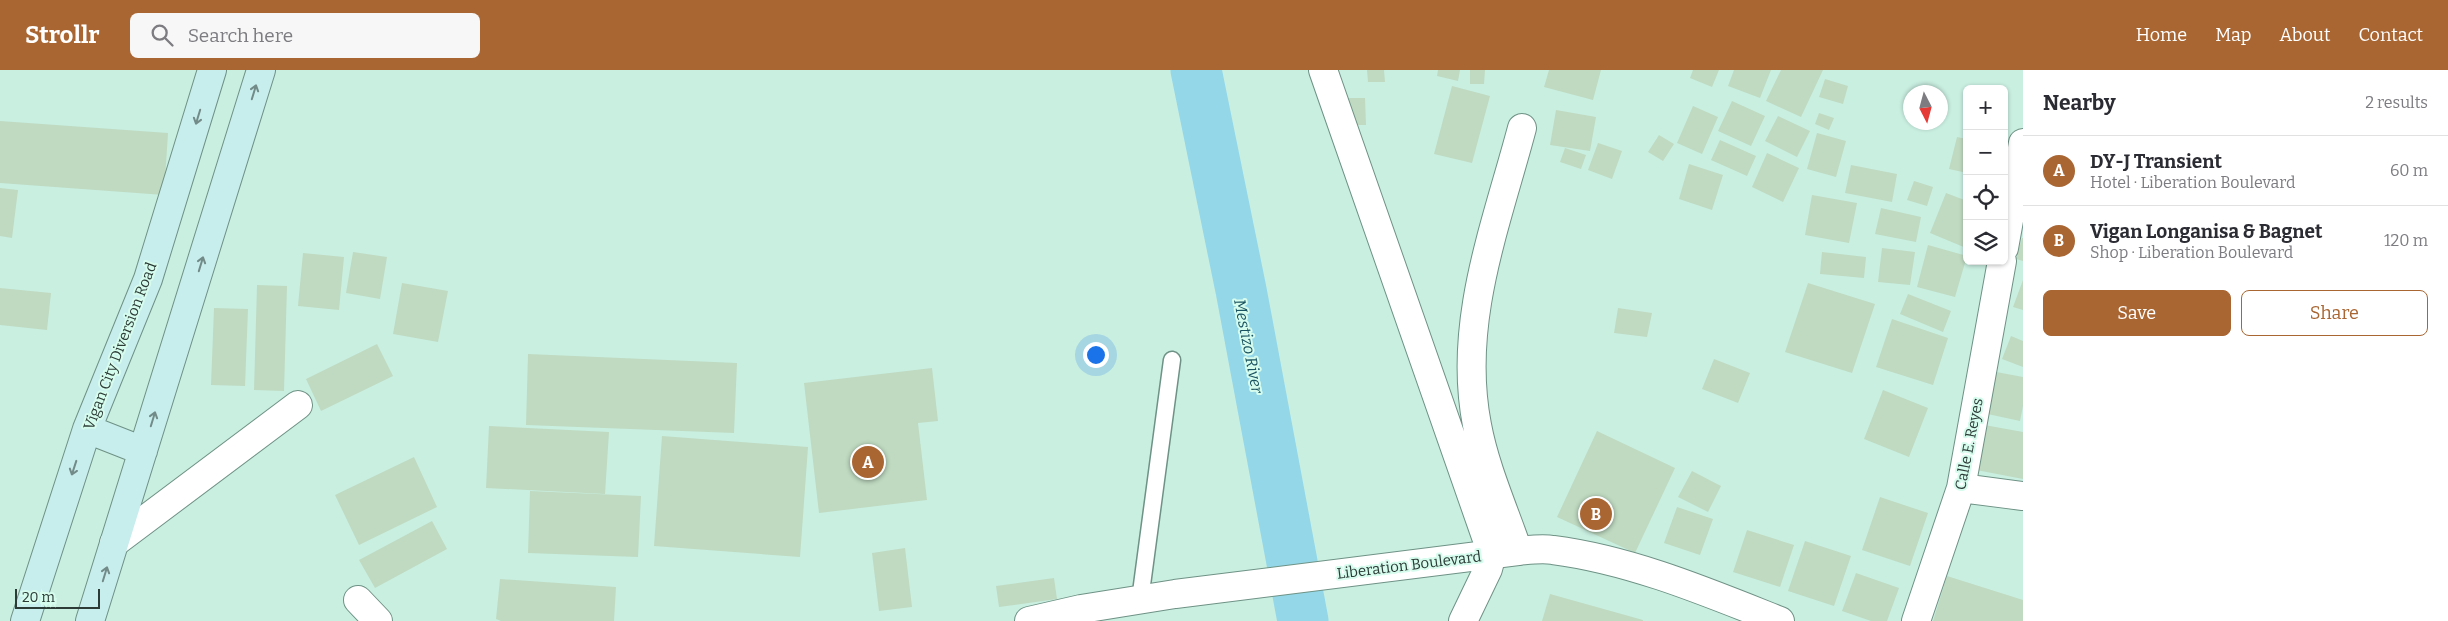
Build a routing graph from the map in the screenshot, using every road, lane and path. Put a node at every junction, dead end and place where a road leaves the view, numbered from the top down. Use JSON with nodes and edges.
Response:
{"nodes":[{"id":1,"x":212,"y":70,"type":"edge"},
{"id":2,"x":261,"y":70,"type":"edge"},
{"id":3,"x":1324,"y":70,"type":"edge"},
{"id":4,"x":1522,"y":128,"type":"dead end"},
{"id":5,"x":2023,"y":143,"type":"edge"},
{"id":6,"x":2008,"y":226,"type":"edge"},
{"id":7,"x":2001,"y":265,"type":"edge"},
{"id":8,"x":1172,"y":360,"type":"dead end"},
{"id":9,"x":298,"y":405,"type":"dead end"},
{"id":10,"x":87,"y":430,"type":"junction"},
{"id":11,"x":143,"y":451,"type":"junction"},
{"id":12,"x":1962,"y":488,"type":"junction"},
{"id":13,"x":2023,"y":496,"type":"edge"},
{"id":14,"x":114,"y":543,"type":"junction"},
{"id":15,"x":1518,"y":551,"type":"junction"},
{"id":16,"x":1492,"y":554,"type":"junction"},
{"id":17,"x":358,"y":600,"type":"dead end"},
{"id":18,"x":1140,"y":600,"type":"junction"},
{"id":19,"x":25,"y":621,"type":"edge"},
{"id":20,"x":90,"y":621,"type":"edge"},
{"id":21,"x":378,"y":621,"type":"edge"},
{"id":22,"x":1029,"y":621,"type":"edge"},
{"id":23,"x":1463,"y":621,"type":"edge"},
{"id":24,"x":1780,"y":621,"type":"edge"},
{"id":25,"x":1916,"y":621,"type":"edge"}],
"edges":[{"from":1,"to":10,"type":"main road","name":"Vigan City Diversion Road","one_way":true},
{"from":11,"to":2,"type":"main road","one_way":true},
{"from":3,"to":16,"type":"street"},
{"from":4,"to":15,"type":"street"},
{"from":5,"to":6,"type":"street"},
{"from":7,"to":12,"type":"street","name":"Calle E. Reyes"},
{"from":8,"to":18,"type":"lane"},
{"from":9,"to":14,"type":"street"},
{"from":10,"to":11,"type":"main road"},
{"from":10,"to":19,"type":"main road","name":"Vigan City Diversion Road","one_way":true},
{"from":11,"to":14,"type":"main road"},
{"from":12,"to":13,"type":"street"},
{"from":12,"to":25,"type":"street","name":"Calle E. Reyes"},
{"from":20,"to":14,"type":"main road","one_way":true},
{"from":15,"to":16,"type":"street","name":"Liberation Boulevard"},
{"from":15,"to":24,"type":"street","name":"Liberation Boulevard"},
{"from":16,"to":18,"type":"street","name":"Liberation Boulevard"},
{"from":16,"to":23,"type":"street"},
{"from":17,"to":21,"type":"street"},
{"from":18,"to":22,"type":"street","name":"Liberation Boulevard"}]}
